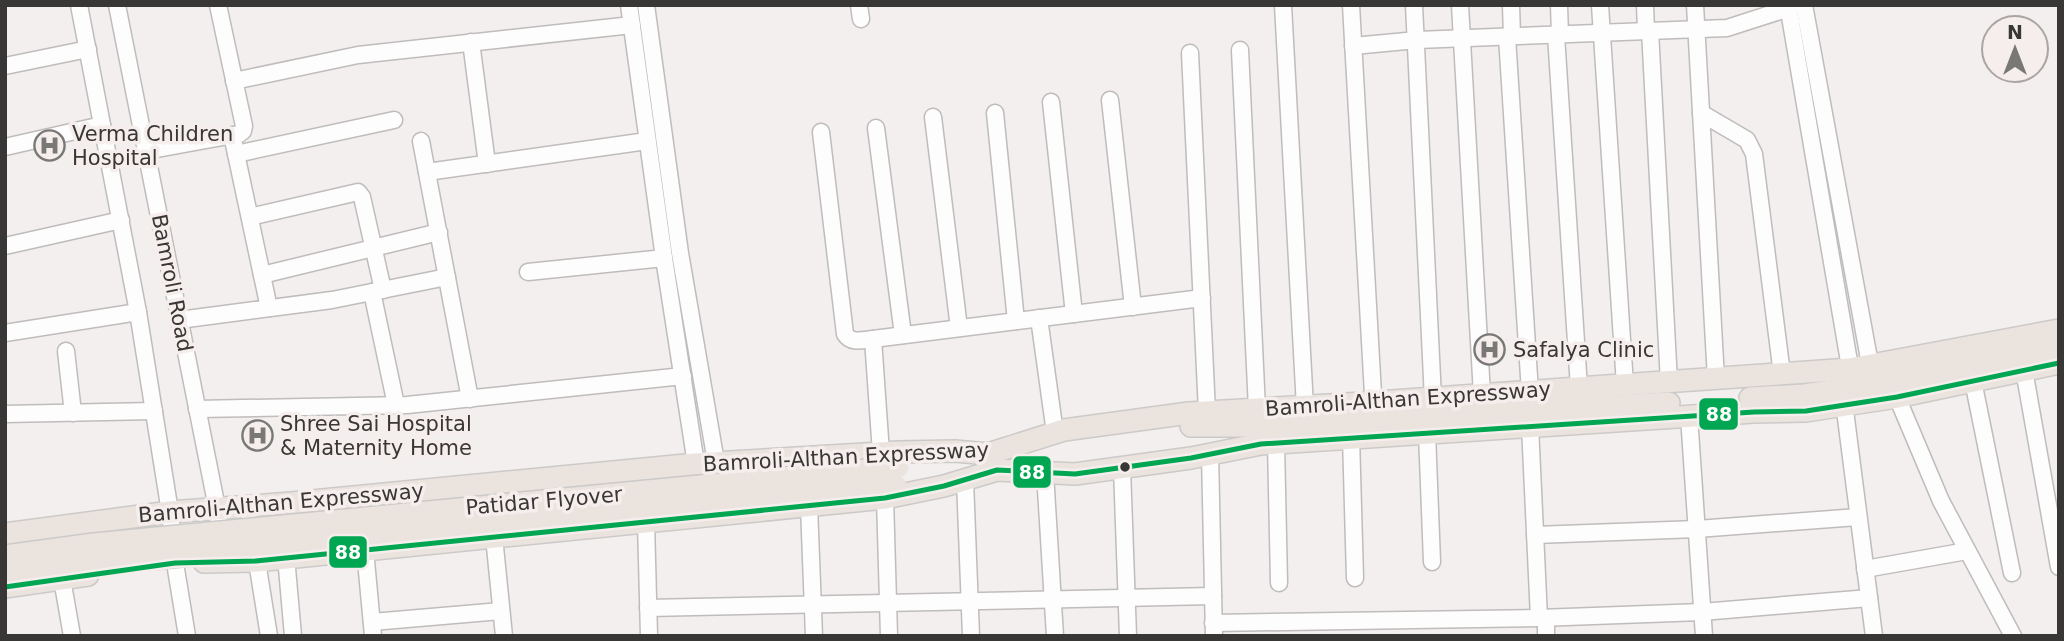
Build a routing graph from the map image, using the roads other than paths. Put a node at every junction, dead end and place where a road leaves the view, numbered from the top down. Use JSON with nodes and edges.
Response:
{"nodes":[{"id":1,"x":79,"y":5,"type":"edge"},
{"id":2,"x":117,"y":5,"type":"edge"},
{"id":3,"x":629,"y":5,"type":"edge"},
{"id":4,"x":646,"y":5,"type":"edge"},
{"id":5,"x":1283,"y":5,"type":"edge"},
{"id":6,"x":1351,"y":5,"type":"edge"},
{"id":7,"x":1415,"y":5,"type":"edge"},
{"id":8,"x":1460,"y":5,"type":"edge"},
{"id":9,"x":1511,"y":5,"type":"edge"},
{"id":10,"x":1559,"y":5,"type":"edge"},
{"id":11,"x":1600,"y":5,"type":"edge"},
{"id":12,"x":1645,"y":5,"type":"edge"},
{"id":13,"x":1695,"y":5,"type":"edge"},
{"id":14,"x":223,"y":6,"type":"edge"},
{"id":15,"x":1794,"y":6,"type":"edge"},
{"id":16,"x":1746,"y":14,"type":"edge"},
{"id":17,"x":632,"y":24,"type":"junction"},
{"id":18,"x":1697,"y":29,"type":"junction"},
{"id":19,"x":1648,"y":31,"type":"junction"},
{"id":20,"x":1602,"y":33,"type":"junction"},
{"id":21,"x":1558,"y":35,"type":"junction"},
{"id":22,"x":1510,"y":37,"type":"junction"},
{"id":23,"x":1462,"y":38,"type":"junction"},
{"id":24,"x":1417,"y":40,"type":"junction"},
{"id":25,"x":471,"y":42,"type":"junction"},
{"id":26,"x":1353,"y":46,"type":"junction"},
{"id":27,"x":88,"y":50,"type":"junction"},
{"id":28,"x":1240,"y":50,"type":"dead end"},
{"id":29,"x":1190,"y":53,"type":"dead end"},
{"id":30,"x":5,"y":66,"type":"edge"},
{"id":31,"x":234,"y":81,"type":"junction"},
{"id":32,"x":1110,"y":100,"type":"dead end"},
{"id":33,"x":1051,"y":103,"type":"dead end"},
{"id":34,"x":995,"y":113,"type":"dead end"},
{"id":35,"x":1701,"y":113,"type":"junction"},
{"id":36,"x":933,"y":117,"type":"dead end"},
{"id":37,"x":394,"y":120,"type":"dead end"},
{"id":38,"x":102,"y":125,"type":"junction"},
{"id":39,"x":876,"y":128,"type":"dead end"},
{"id":40,"x":821,"y":132,"type":"dead end"},
{"id":41,"x":232,"y":135,"type":"junction"},
{"id":42,"x":421,"y":141,"type":"dead end"},
{"id":43,"x":647,"y":141,"type":"junction"},
{"id":44,"x":5,"y":147,"type":"edge"},
{"id":45,"x":145,"y":151,"type":"junction"},
{"id":46,"x":236,"y":154,"type":"junction"},
{"id":47,"x":486,"y":164,"type":"junction"},
{"id":48,"x":427,"y":172,"type":"junction"},
{"id":49,"x":250,"y":216,"type":"junction"},
{"id":50,"x":121,"y":220,"type":"junction"},
{"id":51,"x":439,"y":232,"type":"junction"},
{"id":52,"x":5,"y":246,"type":"edge"},
{"id":53,"x":374,"y":248,"type":"junction"},
{"id":54,"x":664,"y":258,"type":"junction"},
{"id":55,"x":528,"y":272,"type":"dead end"},
{"id":56,"x":262,"y":275,"type":"junction"},
{"id":57,"x":447,"y":277,"type":"junction"},
{"id":58,"x":377,"y":291,"type":"junction"},
{"id":59,"x":1202,"y":298,"type":"junction"},
{"id":60,"x":1133,"y":307,"type":"junction"},
{"id":61,"x":269,"y":308,"type":"junction"},
{"id":62,"x":138,"y":312,"type":"junction"},
{"id":63,"x":1074,"y":314,"type":"junction"},
{"id":64,"x":1040,"y":318,"type":"junction"},
{"id":65,"x":179,"y":320,"type":"junction"},
{"id":66,"x":1016,"y":321,"type":"junction"},
{"id":67,"x":959,"y":328,"type":"junction"},
{"id":68,"x":2059,"y":330,"type":"edge"},
{"id":69,"x":5,"y":333,"type":"edge"},
{"id":70,"x":903,"y":335,"type":"junction"},
{"id":71,"x":873,"y":339,"type":"junction"},
{"id":72,"x":2059,"y":346,"type":"edge"},
{"id":73,"x":66,"y":351,"type":"dead end"},
{"id":74,"x":2059,"y":363,"type":"edge"},
{"id":75,"x":2024,"y":370,"type":"junction"},
{"id":76,"x":1782,"y":374,"type":"junction"},
{"id":77,"x":683,"y":376,"type":"junction"},
{"id":78,"x":1716,"y":379,"type":"junction"},
{"id":79,"x":1973,"y":381,"type":"junction"},
{"id":80,"x":1669,"y":382,"type":"junction"},
{"id":81,"x":1625,"y":385,"type":"junction"},
{"id":82,"x":1866,"y":385,"type":"junction"},
{"id":83,"x":1579,"y":388,"type":"junction"},
{"id":84,"x":1530,"y":392,"type":"junction"},
{"id":85,"x":1482,"y":395,"type":"junction"},
{"id":86,"x":1433,"y":398,"type":"junction"},
{"id":87,"x":470,"y":399,"type":"junction"},
{"id":88,"x":396,"y":405,"type":"junction"},
{"id":89,"x":1305,"y":407,"type":"junction"},
{"id":90,"x":197,"y":409,"type":"junction"},
{"id":91,"x":154,"y":411,"type":"junction"},
{"id":92,"x":1207,"y":412,"type":"junction"},
{"id":93,"x":73,"y":413,"type":"junction"},
{"id":94,"x":5,"y":414,"type":"edge"},
{"id":95,"x":1689,"y":416,"type":"junction"},
{"id":96,"x":1258,"y":418,"type":"junction"},
{"id":97,"x":1375,"y":419,"type":"junction"},
{"id":98,"x":1530,"y":426,"type":"junction"},
{"id":99,"x":1055,"y":432,"type":"junction"},
{"id":100,"x":1427,"y":432,"type":"junction"},
{"id":101,"x":1351,"y":437,"type":"junction"},
{"id":102,"x":1276,"y":443,"type":"junction"},
{"id":103,"x":955,"y":451,"type":"junction"},
{"id":104,"x":881,"y":453,"type":"junction"},
{"id":105,"x":1210,"y":454,"type":"junction"},
{"id":106,"x":992,"y":462,"type":"junction"},
{"id":107,"x":706,"y":463,"type":"junction"},
{"id":108,"x":1122,"y":468,"type":"junction"},
{"id":109,"x":1045,"y":472,"type":"junction"},
{"id":110,"x":965,"y":480,"type":"junction"},
{"id":111,"x":893,"y":484,"type":"junction"},
{"id":112,"x":291,"y":503,"type":"junction"},
{"id":113,"x":248,"y":506,"type":"junction"},
{"id":114,"x":809,"y":506,"type":"junction"},
{"id":115,"x":216,"y":509,"type":"junction"},
{"id":116,"x":170,"y":512,"type":"junction"},
{"id":117,"x":1858,"y":517,"type":"junction"},
{"id":118,"x":646,"y":522,"type":"junction"},
{"id":119,"x":1697,"y":529,"type":"junction"},
{"id":120,"x":5,"y":534,"type":"edge"},
{"id":121,"x":1535,"y":535,"type":"junction"},
{"id":122,"x":494,"y":537,"type":"junction"},
{"id":123,"x":365,"y":550,"type":"junction"},
{"id":124,"x":1967,"y":551,"type":"junction"},
{"id":125,"x":5,"y":556,"type":"edge"},
{"id":126,"x":286,"y":557,"type":"junction"},
{"id":127,"x":256,"y":561,"type":"junction"},
{"id":128,"x":223,"y":562,"type":"junction"},
{"id":129,"x":1432,"y":562,"type":"dead end"},
{"id":130,"x":175,"y":563,"type":"junction"},
{"id":131,"x":2059,"y":567,"type":"edge"},
{"id":132,"x":1865,"y":569,"type":"junction"},
{"id":133,"x":2012,"y":573,"type":"dead end"},
{"id":134,"x":5,"y":574,"type":"edge"},
{"id":135,"x":1355,"y":578,"type":"dead end"},
{"id":136,"x":62,"y":579,"type":"junction"},
{"id":137,"x":1279,"y":583,"type":"dead end"},
{"id":138,"x":5,"y":587,"type":"edge"},
{"id":139,"x":1213,"y":596,"type":"junction"},
{"id":140,"x":1128,"y":598,"type":"junction"},
{"id":141,"x":1869,"y":598,"type":"junction"},
{"id":142,"x":1053,"y":600,"type":"junction"},
{"id":143,"x":969,"y":601,"type":"junction"},
{"id":144,"x":888,"y":603,"type":"junction"},
{"id":145,"x":813,"y":605,"type":"junction"},
{"id":146,"x":648,"y":608,"type":"junction"},
{"id":147,"x":501,"y":611,"type":"junction"},
{"id":148,"x":1702,"y":612,"type":"junction"},
{"id":149,"x":1543,"y":618,"type":"junction"},
{"id":150,"x":1434,"y":628,"type":"edge"},
{"id":151,"x":372,"y":629,"type":"edge"},
{"id":152,"x":1214,"y":629,"type":"edge"},
{"id":153,"x":72,"y":636,"type":"edge"},
{"id":154,"x":187,"y":636,"type":"edge"},
{"id":155,"x":268,"y":636,"type":"edge"},
{"id":156,"x":293,"y":636,"type":"edge"},
{"id":157,"x":504,"y":636,"type":"edge"},
{"id":158,"x":649,"y":636,"type":"edge"},
{"id":159,"x":814,"y":636,"type":"edge"},
{"id":160,"x":890,"y":636,"type":"edge"},
{"id":161,"x":971,"y":636,"type":"edge"},
{"id":162,"x":1055,"y":636,"type":"edge"},
{"id":163,"x":1128,"y":636,"type":"edge"},
{"id":164,"x":1546,"y":636,"type":"edge"},
{"id":165,"x":1704,"y":636,"type":"edge"},
{"id":166,"x":1874,"y":636,"type":"edge"},
{"id":167,"x":2013,"y":636,"type":"edge"}],
"edges":[{"from":1,"to":27,"type":"street","name":"Bamroli Road"},
{"from":2,"to":45,"type":"street","name":"Bamroli Road"},
{"from":3,"to":17,"type":"street"},
{"from":4,"to":107,"type":"street"},
{"from":5,"to":89,"type":"street"},
{"from":6,"to":26,"type":"street"},
{"from":7,"to":24,"type":"street"},
{"from":8,"to":23,"type":"street"},
{"from":9,"to":22,"type":"street"},
{"from":10,"to":21,"type":"street"},
{"from":11,"to":20,"type":"street"},
{"from":12,"to":19,"type":"street"},
{"from":13,"to":18,"type":"street"},
{"from":14,"to":31,"type":"street"},
{"from":15,"to":16,"type":"street"},
{"from":15,"to":82,"type":"street"},
{"from":16,"to":18,"type":"street"},
{"from":17,"to":25,"type":"street"},
{"from":17,"to":43,"type":"street"},
{"from":18,"to":19,"type":"street"},
{"from":18,"to":35,"type":"street"},
{"from":19,"to":20,"type":"street"},
{"from":19,"to":80,"type":"street"},
{"from":20,"to":21,"type":"street"},
{"from":20,"to":81,"type":"street"},
{"from":21,"to":22,"type":"street"},
{"from":21,"to":83,"type":"street"},
{"from":22,"to":23,"type":"street"},
{"from":22,"to":84,"type":"street"},
{"from":23,"to":24,"type":"street"},
{"from":23,"to":85,"type":"street"},
{"from":24,"to":26,"type":"street"},
{"from":24,"to":86,"type":"street"},
{"from":25,"to":31,"type":"street"},
{"from":25,"to":47,"type":"street"},
{"from":26,"to":97,"type":"street"},
{"from":27,"to":30,"type":"street"},
{"from":27,"to":38,"type":"street","name":"Bamroli Road"},
{"from":28,"to":96,"type":"street"},
{"from":29,"to":59,"type":"street"},
{"from":31,"to":41,"type":"street"},
{"from":32,"to":60,"type":"street"},
{"from":33,"to":63,"type":"street"},
{"from":34,"to":66,"type":"street"},
{"from":35,"to":76,"type":"street"},
{"from":35,"to":78,"type":"street"},
{"from":36,"to":67,"type":"street"},
{"from":37,"to":46,"type":"street"},
{"from":38,"to":44,"type":"street"},
{"from":38,"to":50,"type":"street","name":"Bamroli Road"},
{"from":39,"to":70,"type":"street"},
{"from":40,"to":71,"type":"street"},
{"from":41,"to":45,"type":"street"},
{"from":41,"to":46,"type":"street"},
{"from":42,"to":48,"type":"street"},
{"from":43,"to":47,"type":"street"},
{"from":43,"to":54,"type":"street"},
{"from":45,"to":65,"type":"street","name":"Bamroli Road"},
{"from":46,"to":49,"type":"street"},
{"from":47,"to":48,"type":"street"},
{"from":48,"to":51,"type":"street"},
{"from":49,"to":53,"type":"street"},
{"from":49,"to":56,"type":"street"},
{"from":50,"to":52,"type":"street"},
{"from":50,"to":62,"type":"street","name":"Bamroli Road"},
{"from":51,"to":53,"type":"street"},
{"from":51,"to":57,"type":"street"},
{"from":53,"to":56,"type":"street"},
{"from":53,"to":58,"type":"street"},
{"from":54,"to":55,"type":"street"},
{"from":54,"to":77,"type":"street"},
{"from":56,"to":61,"type":"street"},
{"from":57,"to":58,"type":"street"},
{"from":57,"to":87,"type":"street"},
{"from":58,"to":61,"type":"street"},
{"from":58,"to":88,"type":"street"},
{"from":59,"to":60,"type":"street"},
{"from":59,"to":92,"type":"street"},
{"from":60,"to":63,"type":"street"},
{"from":61,"to":65,"type":"street"},
{"from":62,"to":69,"type":"street"},
{"from":62,"to":91,"type":"street","name":"Bamroli Road"},
{"from":63,"to":64,"type":"street"},
{"from":64,"to":66,"type":"street"},
{"from":64,"to":99,"type":"street"},
{"from":65,"to":90,"type":"street","name":"Bamroli Road"},
{"from":66,"to":67,"type":"street"},
{"from":67,"to":70,"type":"street"},
{"from":68,"to":82,"type":"main road","name":"Bamroli-Althan Expressway"},
{"from":70,"to":71,"type":"street"},
{"from":71,"to":104,"type":"street"},
{"from":72,"to":82,"type":"main road","name":"Bamroli-Althan Expressway"},
{"from":73,"to":93,"type":"street"},
{"from":74,"to":75,"type":"main road"},
{"from":75,"to":79,"type":"main road"},
{"from":75,"to":131,"type":"street"},
{"from":76,"to":78,"type":"main road","name":"Bamroli-Althan Expressway"},
{"from":76,"to":82,"type":"main road","name":"Bamroli-Althan Expressway"},
{"from":77,"to":87,"type":"street"},
{"from":77,"to":107,"type":"street"},
{"from":78,"to":80,"type":"main road","name":"Bamroli-Althan Expressway"},
{"from":79,"to":82,"type":"main road"},
{"from":79,"to":133,"type":"street"},
{"from":80,"to":81,"type":"main road","name":"Bamroli-Althan Expressway"},
{"from":81,"to":83,"type":"main road","name":"Bamroli-Althan Expressway"},
{"from":82,"to":95,"type":"main road"},
{"from":82,"to":97,"type":"main road","name":"Bamroli-Althan Expressway"},
{"from":82,"to":117,"type":"street"},
{"from":82,"to":124,"type":"street"},
{"from":83,"to":84,"type":"main road","name":"Bamroli-Althan Expressway"},
{"from":84,"to":85,"type":"main road","name":"Bamroli-Althan Expressway"},
{"from":85,"to":86,"type":"main road","name":"Bamroli-Althan Expressway"},
{"from":86,"to":97,"type":"main road","name":"Bamroli-Althan Expressway"},
{"from":87,"to":88,"type":"street"},
{"from":88,"to":90,"type":"street"},
{"from":89,"to":96,"type":"main road","name":"Bamroli-Althan Expressway"},
{"from":89,"to":97,"type":"main road","name":"Bamroli-Althan Expressway"},
{"from":90,"to":115,"type":"street","name":"Bamroli Road"},
{"from":91,"to":93,"type":"street"},
{"from":91,"to":116,"type":"street","name":"Bamroli Road"},
{"from":92,"to":96,"type":"main road","name":"Bamroli-Althan Expressway"},
{"from":92,"to":99,"type":"main road","name":"Bamroli-Althan Expressway"},
{"from":93,"to":94,"type":"street"},
{"from":95,"to":98,"type":"main road"},
{"from":95,"to":119,"type":"street"},
{"from":96,"to":97,"type":"main road","name":"Bamroli-Althan Expressway"},
{"from":96,"to":106,"type":"main road"},
{"from":97,"to":100,"type":"main road"},
{"from":97,"to":101,"type":"main road"},
{"from":98,"to":100,"type":"main road"},
{"from":98,"to":121,"type":"street"},
{"from":99,"to":106,"type":"main road","name":"Bamroli-Althan Expressway"},
{"from":100,"to":129,"type":"street"},
{"from":101,"to":102,"type":"main road"},
{"from":101,"to":135,"type":"street"},
{"from":102,"to":105,"type":"main road"},
{"from":102,"to":137,"type":"street"},
{"from":103,"to":104,"type":"main road","name":"Bamroli-Althan Expressway"},
{"from":103,"to":106,"type":"main road","name":"Bamroli-Althan Expressway"},
{"from":103,"to":111,"type":"main road","name":"Patidar Flyover"},
{"from":104,"to":107,"type":"main road","name":"Bamroli-Althan Expressway"},
{"from":105,"to":108,"type":"main road"},
{"from":105,"to":139,"type":"street"},
{"from":106,"to":109,"type":"main road"},
{"from":106,"to":110,"type":"main road","name":"Patidar Flyover"},
{"from":107,"to":112,"type":"main road","name":"Bamroli-Althan Expressway"},
{"from":108,"to":109,"type":"main road"},
{"from":108,"to":140,"type":"street"},
{"from":109,"to":142,"type":"street"},
{"from":110,"to":111,"type":"main road","name":"Patidar Flyover"},
{"from":110,"to":143,"type":"street"},
{"from":111,"to":114,"type":"main road","name":"Bamroli-Althan Expressway"},
{"from":111,"to":125,"type":"main road","name":"Patidar Flyover","bridge":true},
{"from":111,"to":134,"type":"main road","name":"Patidar Flyover","bridge":true},
{"from":111,"to":144,"type":"street"},
{"from":112,"to":113,"type":"main road","name":"Bamroli-Althan Expressway"},
{"from":112,"to":126,"type":"street"},
{"from":113,"to":115,"type":"main road","name":"Bamroli-Althan Expressway"},
{"from":113,"to":127,"type":"street"},
{"from":114,"to":118,"type":"main road","name":"Bamroli-Althan Expressway"},
{"from":114,"to":145,"type":"street"},
{"from":115,"to":116,"type":"main road","name":"Bamroli-Althan Expressway"},
{"from":115,"to":128,"type":"street","name":"Bamroli Road"},
{"from":116,"to":120,"type":"main road","name":"Bamroli-Althan Expressway"},
{"from":116,"to":130,"type":"street","name":"Bamroli Road"},
{"from":117,"to":119,"type":"street"},
{"from":117,"to":132,"type":"street"},
{"from":118,"to":122,"type":"main road","name":"Bamroli-Althan Expressway"},
{"from":118,"to":146,"type":"street"},
{"from":119,"to":121,"type":"street"},
{"from":119,"to":148,"type":"street"},
{"from":121,"to":149,"type":"street"},
{"from":122,"to":123,"type":"main road","name":"Bamroli-Althan Expressway"},
{"from":122,"to":147,"type":"street"},
{"from":123,"to":126,"type":"main road","name":"Bamroli-Althan Expressway"},
{"from":123,"to":151,"type":"street"},
{"from":124,"to":132,"type":"street"},
{"from":124,"to":167,"type":"street"},
{"from":126,"to":127,"type":"main road","name":"Bamroli-Althan Expressway"},
{"from":126,"to":156,"type":"street"},
{"from":127,"to":128,"type":"main road","name":"Bamroli-Althan Expressway"},
{"from":127,"to":155,"type":"street"},
{"from":128,"to":130,"type":"main road","name":"Bamroli-Althan Expressway"},
{"from":130,"to":136,"type":"main road","name":"Bamroli-Althan Expressway"},
{"from":130,"to":154,"type":"street","name":"Bamroli Road"},
{"from":132,"to":141,"type":"street"},
{"from":136,"to":138,"type":"main road","name":"Bamroli-Althan Expressway"},
{"from":136,"to":153,"type":"street"},
{"from":139,"to":140,"type":"street"},
{"from":139,"to":152,"type":"street"},
{"from":140,"to":142,"type":"street"},
{"from":140,"to":163,"type":"street"},
{"from":141,"to":148,"type":"street"},
{"from":141,"to":166,"type":"street"},
{"from":142,"to":143,"type":"street"},
{"from":142,"to":162,"type":"street"},
{"from":143,"to":144,"type":"street"},
{"from":143,"to":161,"type":"street"},
{"from":144,"to":145,"type":"street"},
{"from":144,"to":160,"type":"street"},
{"from":145,"to":146,"type":"street"},
{"from":145,"to":159,"type":"street"},
{"from":146,"to":158,"type":"street"},
{"from":147,"to":151,"type":"street"},
{"from":147,"to":157,"type":"street"},
{"from":148,"to":149,"type":"street"},
{"from":148,"to":165,"type":"street"},
{"from":149,"to":150,"type":"street"},
{"from":149,"to":164,"type":"street"},
{"from":150,"to":152,"type":"street"}]}
